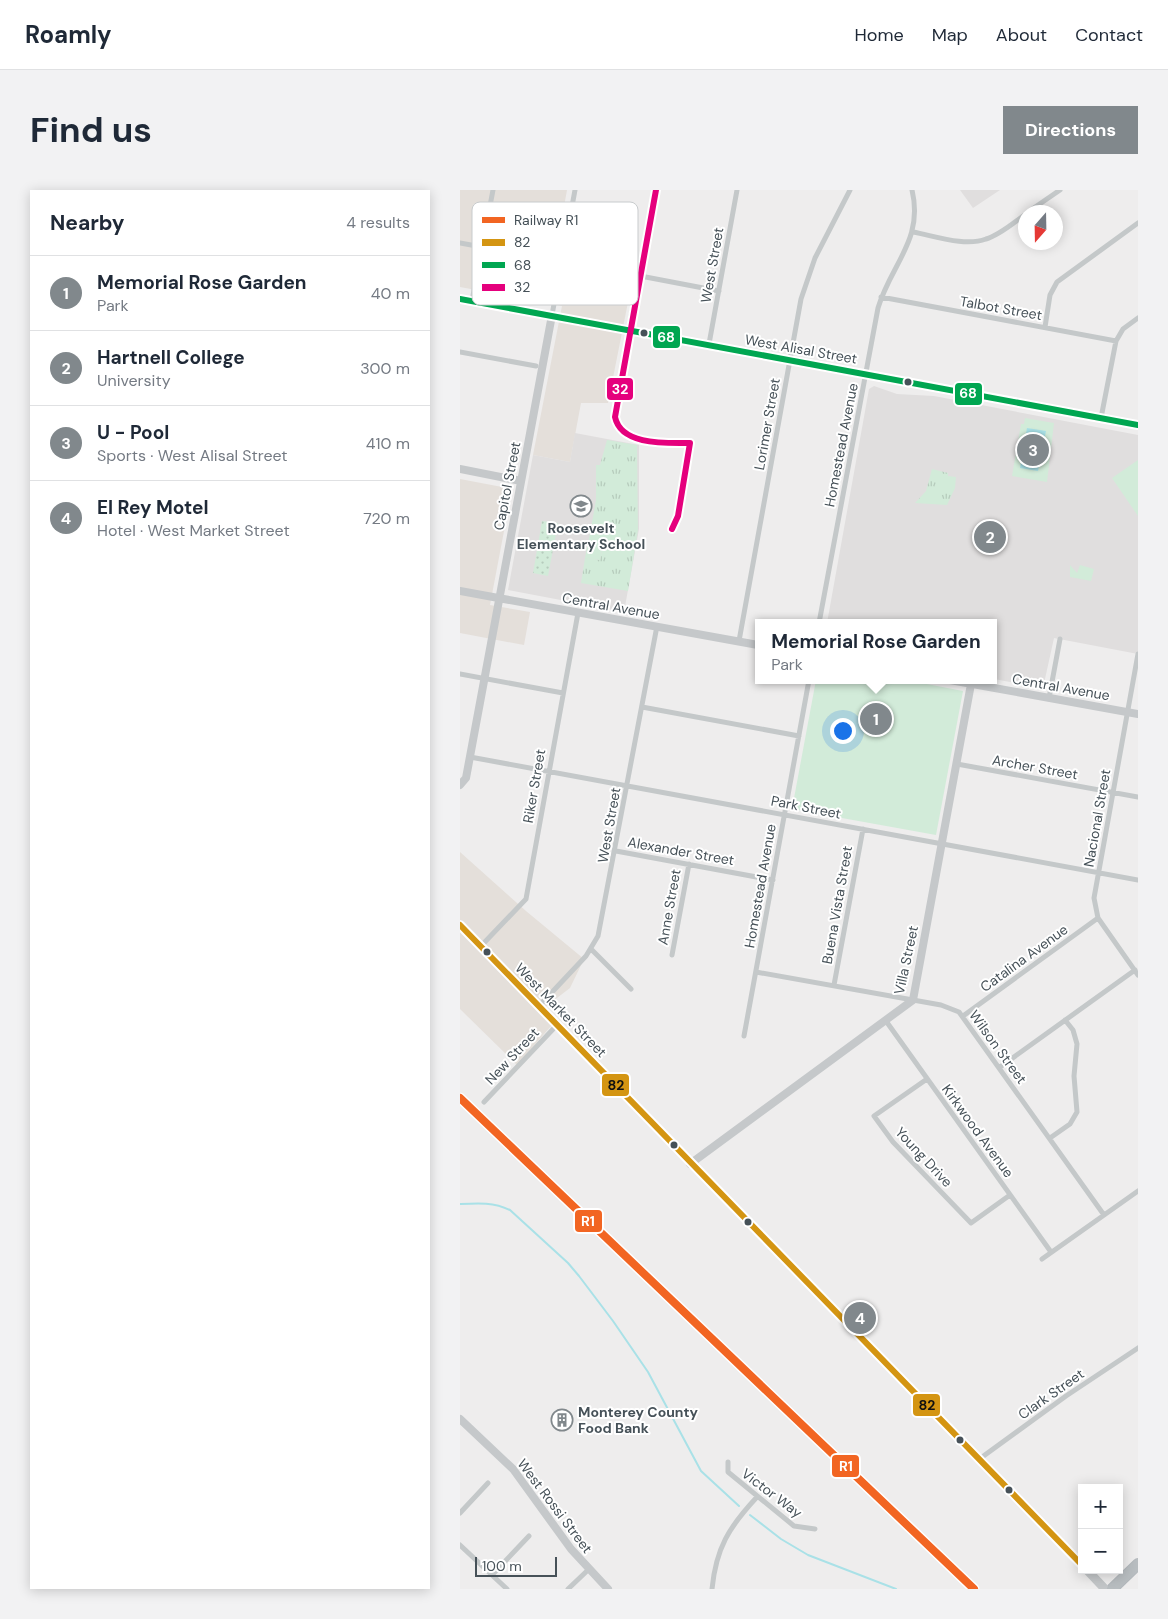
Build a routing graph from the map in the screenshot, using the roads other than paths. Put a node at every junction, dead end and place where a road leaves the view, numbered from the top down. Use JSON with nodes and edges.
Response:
{"nodes":[{"id":1,"x":656,"y":190,"type":"edge"},
{"id":2,"x":737,"y":190,"type":"edge"},
{"id":3,"x":850,"y":190,"type":"edge"},
{"id":4,"x":912,"y":190,"type":"edge"},
{"id":5,"x":1060,"y":190,"type":"edge"},
{"id":6,"x":1038,"y":205,"type":"edge"},
{"id":7,"x":1018,"y":219,"type":"edge"},
{"id":8,"x":1138,"y":224,"type":"edge"},
{"id":9,"x":913,"y":232,"type":"junction"},
{"id":10,"x":640,"y":276,"type":"junction"},
{"id":11,"x":638,"y":287,"type":"edge"},
{"id":12,"x":719,"y":291,"type":"junction"},
{"id":13,"x":881,"y":297,"type":"junction"},
{"id":14,"x":460,"y":299,"type":"edge"},
{"id":15,"x":472,"y":301,"type":"edge"},
{"id":16,"x":495,"y":305,"type":"edge"},
{"id":17,"x":554,"y":305,"type":"edge"},
{"id":18,"x":635,"y":305,"type":"edge"},
{"id":19,"x":552,"y":315,"type":"junction"},
{"id":20,"x":1138,"y":318,"type":"edge"},
{"id":21,"x":1044,"y":327,"type":"junction"},
{"id":22,"x":630,"y":330,"type":"junction"},
{"id":23,"x":1116,"y":341,"type":"junction"},
{"id":24,"x":709,"y":344,"type":"junction"},
{"id":25,"x":460,"y":352,"type":"edge"},
{"id":26,"x":790,"y":360,"type":"junction"},
{"id":27,"x":536,"y":366,"type":"dead end"},
{"id":28,"x":866,"y":374,"type":"junction"},
{"id":29,"x":1101,"y":418,"type":"junction"},
{"id":30,"x":1138,"y":425,"type":"edge"},
{"id":31,"x":460,"y":469,"type":"edge"},
{"id":32,"x":521,"y":481,"type":"junction"},
{"id":33,"x":672,"y":529,"type":"dead end"},
{"id":34,"x":460,"y":591,"type":"edge"},
{"id":35,"x":499,"y":598,"type":"junction"},
{"id":36,"x":578,"y":613,"type":"junction"},
{"id":37,"x":820,"y":619,"type":"edge"},
{"id":38,"x":657,"y":626,"type":"junction"},
{"id":39,"x":1060,"y":639,"type":"dead end"},
{"id":40,"x":739,"y":642,"type":"junction"},
{"id":41,"x":755,"y":645,"type":"edge"},
{"id":42,"x":1138,"y":654,"type":"edge"},
{"id":43,"x":460,"y":674,"type":"edge"},
{"id":44,"x":484,"y":678,"type":"junction"},
{"id":45,"x":808,"y":684,"type":"edge"},
{"id":46,"x":971,"y":684,"type":"joint"},
{"id":47,"x":563,"y":693,"type":"junction"},
{"id":48,"x":1049,"y":698,"type":"junction"},
{"id":49,"x":642,"y":707,"type":"junction"},
{"id":50,"x":1128,"y":712,"type":"junction"},
{"id":51,"x":1138,"y":714,"type":"edge"},
{"id":52,"x":799,"y":736,"type":"junction"},
{"id":53,"x":470,"y":757,"type":"junction"},
{"id":54,"x":956,"y":764,"type":"junction"},
{"id":55,"x":549,"y":771,"type":"junction"},
{"id":56,"x":460,"y":784,"type":"edge"},
{"id":57,"x":627,"y":786,"type":"junction"},
{"id":58,"x":1113,"y":793,"type":"junction"},
{"id":59,"x":1138,"y":797,"type":"edge"},
{"id":60,"x":785,"y":814,"type":"junction"},
{"id":61,"x":863,"y":829,"type":"junction"},
{"id":62,"x":942,"y":843,"type":"junction"},
{"id":63,"x":616,"y":851,"type":"junction"},
{"id":64,"x":689,"y":864,"type":"junction"},
{"id":65,"x":1099,"y":872,"type":"junction"},
{"id":66,"x":773,"y":880,"type":"junction"},
{"id":67,"x":1138,"y":880,"type":"edge"},
{"id":68,"x":1098,"y":918,"type":"junction"},
{"id":69,"x":460,"y":925,"type":"edge"},
{"id":70,"x":481,"y":946,"type":"junction"},
{"id":71,"x":591,"y":949,"type":"junction"},
{"id":72,"x":672,"y":955,"type":"dead end"},
{"id":73,"x":756,"y":972,"type":"junction"},
{"id":74,"x":1137,"y":973,"type":"edge"},
{"id":75,"x":834,"y":985,"type":"junction"},
{"id":76,"x":631,"y":989,"type":"dead end"},
{"id":77,"x":913,"y":1000,"type":"junction"},
{"id":78,"x":539,"y":1006,"type":"junction"},
{"id":79,"x":963,"y":1016,"type":"junction"},
{"id":80,"x":1065,"y":1020,"type":"junction"},
{"id":81,"x":886,"y":1022,"type":"junction"},
{"id":82,"x":557,"y":1025,"type":"junction"},
{"id":83,"x":744,"y":1036,"type":"dead end"},
{"id":84,"x":1000,"y":1067,"type":"junction"},
{"id":85,"x":927,"y":1079,"type":"junction"},
{"id":86,"x":484,"y":1102,"type":"dead end"},
{"id":87,"x":1050,"y":1138,"type":"junction"},
{"id":88,"x":690,"y":1164,"type":"junction"},
{"id":89,"x":1138,"y":1191,"type":"edge"},
{"id":90,"x":1010,"y":1195,"type":"junction"},
{"id":91,"x":1104,"y":1214,"type":"junction"},
{"id":92,"x":1051,"y":1252,"type":"junction"},
{"id":93,"x":1042,"y":1259,"type":"dead end"},
{"id":94,"x":1138,"y":1348,"type":"edge"},
{"id":95,"x":461,"y":1421,"type":"edge"},
{"id":96,"x":978,"y":1460,"type":"junction"},
{"id":97,"x":728,"y":1462,"type":"dead end"},
{"id":98,"x":488,"y":1483,"type":"dead end"},
{"id":99,"x":757,"y":1497,"type":"junction"},
{"id":100,"x":460,"y":1512,"type":"edge"},
{"id":101,"x":815,"y":1529,"type":"dead end"},
{"id":102,"x":529,"y":1536,"type":"dead end"},
{"id":103,"x":460,"y":1544,"type":"edge"},
{"id":104,"x":1078,"y":1561,"type":"edge"},
{"id":105,"x":1138,"y":1564,"type":"edge"},
{"id":106,"x":588,"y":1570,"type":"junction"},
{"id":107,"x":1091,"y":1574,"type":"edge"},
{"id":108,"x":492,"y":1575,"type":"junction"},
{"id":109,"x":507,"y":1589,"type":"edge"},
{"id":110,"x":568,"y":1589,"type":"edge"},
{"id":111,"x":608,"y":1589,"type":"edge"},
{"id":112,"x":712,"y":1589,"type":"edge"},
{"id":113,"x":1105,"y":1589,"type":"edge"},
{"id":114,"x":1112,"y":1589,"type":"edge"}],
"edges":[{"from":1,"to":10,"type":"street"},
{"from":2,"to":12,"type":"street","name":"West Street"},
{"from":3,"to":26,"type":"street","name":"Lorimer Street"},
{"from":4,"to":9,"type":"street","name":"Homestead Avenue"},
{"from":5,"to":6,"type":"street"},
{"from":7,"to":9,"type":"street"},
{"from":8,"to":21,"type":"street"},
{"from":9,"to":13,"type":"street","name":"Homestead Avenue"},
{"from":10,"to":11,"type":"street"},
{"from":10,"to":12,"type":"street"},
{"from":12,"to":24,"type":"street","name":"West Street"},
{"from":13,"to":21,"type":"street","name":"Talbot Street"},
{"from":13,"to":28,"type":"street","name":"Homestead Avenue"},
{"from":14,"to":15,"type":"street","name":"West Alisal Street"},
{"from":16,"to":19,"type":"street","name":"West Alisal Street"},
{"from":17,"to":19,"type":"street","name":"Capitol Street"},
{"from":18,"to":22,"type":"street"},
{"from":19,"to":22,"type":"street","name":"West Alisal Street"},
{"from":19,"to":32,"type":"street","name":"Capitol Street"},
{"from":20,"to":23,"type":"street"},
{"from":21,"to":23,"type":"street","name":"Talbot Street"},
{"from":22,"to":24,"type":"street","name":"West Alisal Street"},
{"from":22,"to":33,"type":"street"},
{"from":23,"to":29,"type":"street"},
{"from":24,"to":26,"type":"street","name":"West Alisal Street"},
{"from":25,"to":27,"type":"street"},
{"from":26,"to":28,"type":"street","name":"West Alisal Street"},
{"from":26,"to":40,"type":"street","name":"Lorimer Street"},
{"from":28,"to":29,"type":"street","name":"West Alisal Street"},
{"from":28,"to":37,"type":"street","name":"Homestead Avenue"},
{"from":29,"to":30,"type":"street","name":"West Alisal Street"},
{"from":31,"to":32,"type":"street"},
{"from":32,"to":35,"type":"street","name":"Capitol Street"},
{"from":34,"to":35,"type":"street","name":"Central Avenue"},
{"from":35,"to":36,"type":"street","name":"Central Avenue"},
{"from":35,"to":44,"type":"street","name":"Capitol Street"},
{"from":36,"to":38,"type":"street","name":"Central Avenue"},
{"from":36,"to":47,"type":"street","name":"Riker Street"},
{"from":38,"to":40,"type":"street","name":"Central Avenue"},
{"from":38,"to":49,"type":"street","name":"West Street"},
{"from":39,"to":48,"type":"street"},
{"from":40,"to":41,"type":"street","name":"Central Avenue"},
{"from":42,"to":50,"type":"street","name":"Nacional Street"},
{"from":43,"to":44,"type":"street"},
{"from":44,"to":47,"type":"street"},
{"from":44,"to":53,"type":"street","name":"Capitol Street"},
{"from":45,"to":52,"type":"street","name":"Homestead Avenue"},
{"from":46,"to":48,"type":"street","name":"Central Avenue"},
{"from":46,"to":54,"type":"street","name":"Villa Street"},
{"from":47,"to":55,"type":"street","name":"Riker Street"},
{"from":48,"to":50,"type":"street","name":"Central Avenue"},
{"from":49,"to":52,"type":"street"},
{"from":49,"to":57,"type":"street","name":"West Street"},
{"from":50,"to":51,"type":"street","name":"Central Avenue"},
{"from":50,"to":58,"type":"street","name":"Nacional Street"},
{"from":52,"to":60,"type":"street","name":"Homestead Avenue"},
{"from":53,"to":55,"type":"street","name":"Park Street"},
{"from":53,"to":56,"type":"street","name":"Capitol Street"},
{"from":54,"to":58,"type":"street","name":"Archer Street"},
{"from":54,"to":62,"type":"street","name":"Villa Street"},
{"from":55,"to":57,"type":"street","name":"Park Street"},
{"from":55,"to":70,"type":"street","name":"Riker Street"},
{"from":57,"to":60,"type":"street","name":"Park Street"},
{"from":57,"to":63,"type":"street","name":"West Street"},
{"from":58,"to":59,"type":"street","name":"Archer Street"},
{"from":58,"to":65,"type":"street","name":"Nacional Street"},
{"from":60,"to":61,"type":"street","name":"Park Street"},
{"from":60,"to":66,"type":"street","name":"Homestead Avenue"},
{"from":61,"to":62,"type":"street","name":"Park Street"},
{"from":61,"to":75,"type":"street","name":"Buena Vista Street"},
{"from":62,"to":65,"type":"street","name":"Park Street"},
{"from":62,"to":77,"type":"street","name":"Villa Street"},
{"from":63,"to":64,"type":"street","name":"Alexander Street"},
{"from":63,"to":71,"type":"street","name":"West Street"},
{"from":64,"to":66,"type":"street","name":"Alexander Street"},
{"from":64,"to":72,"type":"street","name":"Anne Street"},
{"from":65,"to":67,"type":"street","name":"Park Street"},
{"from":65,"to":68,"type":"street","name":"Nacional Street"},
{"from":66,"to":73,"type":"street","name":"Homestead Avenue"},
{"from":68,"to":74,"type":"street","name":"Nacional Street"},
{"from":68,"to":79,"type":"street","name":"Catalina Avenue"},
{"from":69,"to":70,"type":"main road","name":"West Market Street"},
{"from":70,"to":78,"type":"main road","name":"West Market Street"},
{"from":71,"to":76,"type":"street"},
{"from":71,"to":78,"type":"street","name":"West Street"},
{"from":73,"to":75,"type":"street","name":"Wilson Street"},
{"from":73,"to":83,"type":"street","name":"Homestead Avenue"},
{"from":74,"to":80,"type":"street"},
{"from":75,"to":77,"type":"street","name":"Wilson Street"},
{"from":77,"to":79,"type":"street","name":"Wilson Street"},
{"from":77,"to":81,"type":"street","name":"Villa Street"},
{"from":78,"to":82,"type":"main road","name":"West Market Street"},
{"from":79,"to":84,"type":"street","name":"Wilson Street"},
{"from":80,"to":84,"type":"street"},
{"from":80,"to":87,"type":"street"},
{"from":81,"to":85,"type":"street","name":"Kirkwood Avenue"},
{"from":81,"to":88,"type":"street","name":"Villa Street"},
{"from":82,"to":86,"type":"street","name":"New Street"},
{"from":82,"to":88,"type":"main road","name":"West Market Street"},
{"from":84,"to":87,"type":"street","name":"Wilson Street"},
{"from":85,"to":90,"type":"street","name":"Kirkwood Avenue"},
{"from":85,"to":90,"type":"street","name":"Young Drive"},
{"from":87,"to":91,"type":"street","name":"Wilson Street"},
{"from":88,"to":96,"type":"main road","name":"West Market Street"},
{"from":89,"to":91,"type":"street"},
{"from":90,"to":92,"type":"street","name":"Kirkwood Avenue"},
{"from":91,"to":92,"type":"street"},
{"from":92,"to":93,"type":"street"},
{"from":94,"to":96,"type":"street","name":"Clark Street"},
{"from":95,"to":106,"type":"street","name":"West Rossi Street"},
{"from":96,"to":104,"type":"main road","name":"West Market Street"},
{"from":97,"to":99,"type":"street","name":"Victor Way"},
{"from":98,"to":100,"type":"street"},
{"from":99,"to":101,"type":"street","name":"Victor Way"},
{"from":99,"to":112,"type":"street"},
{"from":102,"to":108,"type":"street"},
{"from":103,"to":108,"type":"street"},
{"from":105,"to":114,"type":"highway"},
{"from":106,"to":110,"type":"street"},
{"from":106,"to":111,"type":"street","name":"West Rossi Street"},
{"from":107,"to":113,"type":"main road"},
{"from":108,"to":109,"type":"street"}]}
